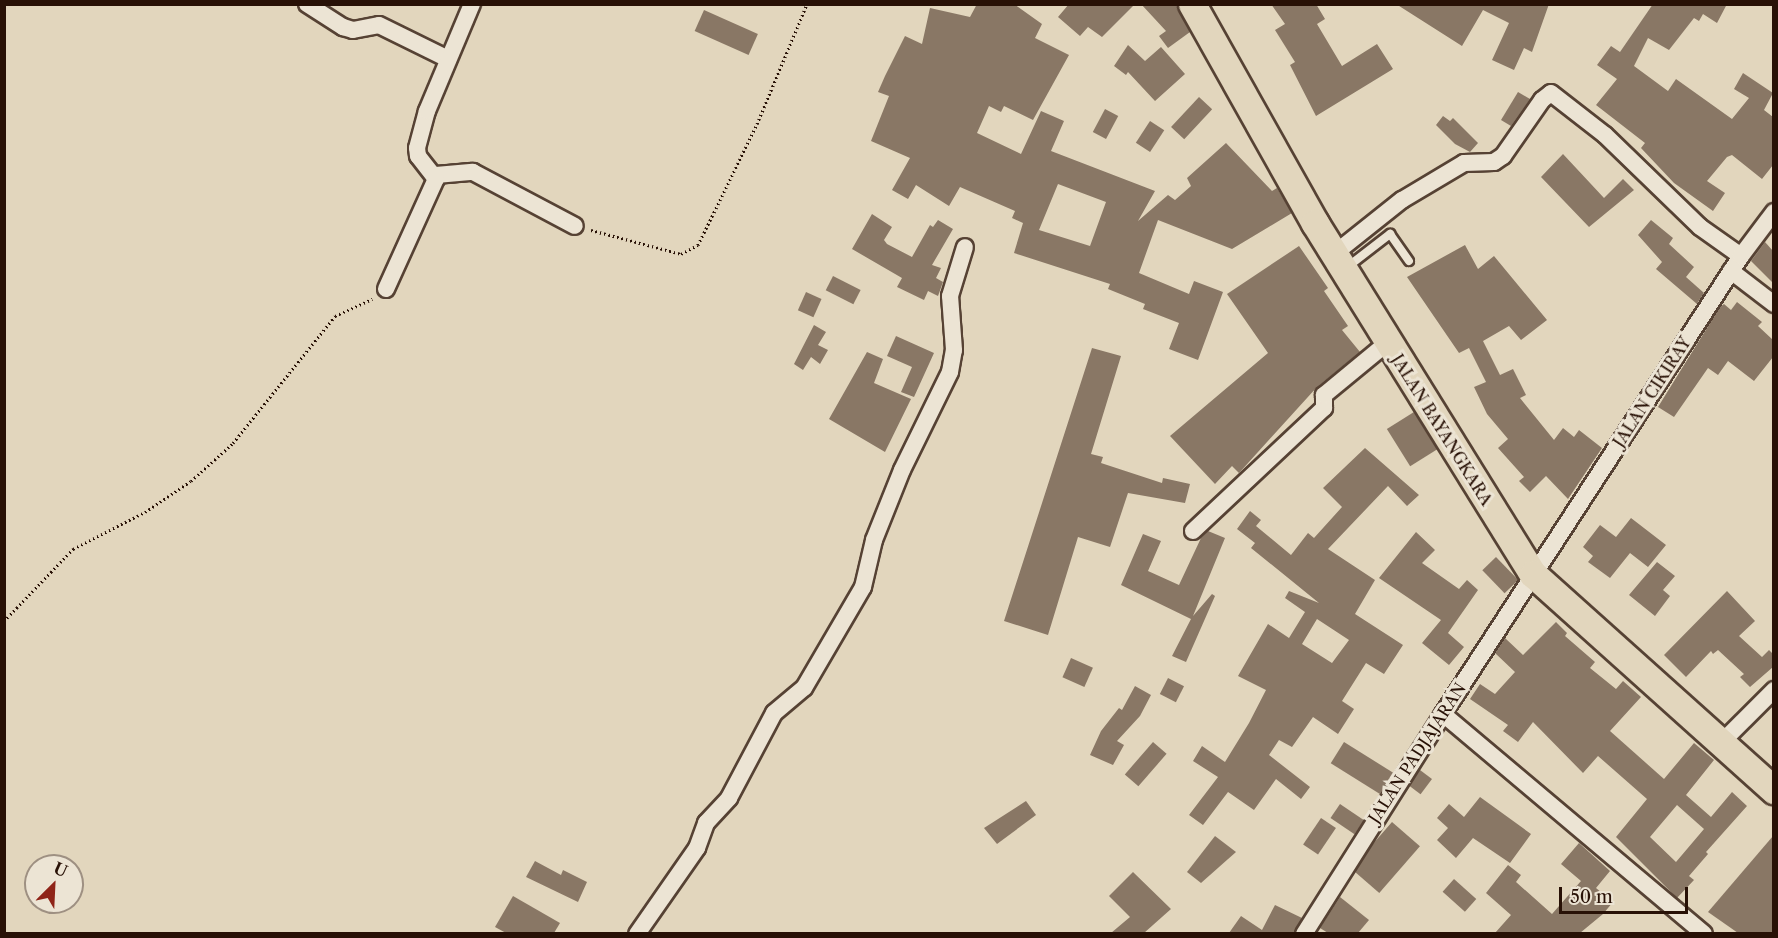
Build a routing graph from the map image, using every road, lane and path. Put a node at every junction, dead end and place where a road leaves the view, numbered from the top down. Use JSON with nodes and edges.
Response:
{"nodes":[{"id":1,"x":307,"y":4,"type":"edge"},
{"id":2,"x":472,"y":4,"type":"edge"},
{"id":3,"x":807,"y":4,"type":"edge"},
{"id":4,"x":1192,"y":4,"type":"edge"},
{"id":5,"x":448,"y":59,"type":"junction"},
{"id":6,"x":436,"y":175,"type":"junction"},
{"id":7,"x":1773,"y":212,"type":"edge"},
{"id":8,"x":575,"y":226,"type":"joint"},
{"id":9,"x":965,"y":247,"type":"dead end"},
{"id":10,"x":1741,"y":256,"type":"junction"},
{"id":11,"x":1409,"y":261,"type":"dead end"},
{"id":12,"x":1339,"y":262,"type":"junction"},
{"id":13,"x":1731,"y":271,"type":"junction"},
{"id":14,"x":386,"y":289,"type":"joint"},
{"id":15,"x":1773,"y":304,"type":"edge"},
{"id":16,"x":1387,"y":344,"type":"junction"},
{"id":17,"x":1193,"y":531,"type":"dead end"},
{"id":18,"x":1533,"y":574,"type":"junction"},
{"id":19,"x":4,"y":621,"type":"edge"},
{"id":20,"x":1773,"y":690,"type":"edge"},
{"id":21,"x":1443,"y":714,"type":"junction"},
{"id":22,"x":1721,"y":743,"type":"junction"},
{"id":23,"x":1773,"y":790,"type":"edge"},
{"id":24,"x":637,"y":933,"type":"edge"},
{"id":25,"x":1304,"y":933,"type":"edge"},
{"id":26,"x":1704,"y":933,"type":"edge"}],
"edges":[{"from":1,"to":5,"type":"street"},
{"from":2,"to":5,"type":"street"},
{"from":3,"to":8,"type":"path"},
{"from":4,"to":12,"type":"highway","name":"JALAN BAYANGKARA"},
{"from":5,"to":6,"type":"street"},
{"from":6,"to":8,"type":"street"},
{"from":6,"to":14,"type":"street"},
{"from":7,"to":10,"type":"street","name":"JALAN CIKIRAY"},
{"from":9,"to":24,"type":"street"},
{"from":10,"to":12,"type":"street"},
{"from":10,"to":13,"type":"street","name":"JALAN CIKIRAY"},
{"from":11,"to":12,"type":"lane"},
{"from":12,"to":16,"type":"highway","name":"JALAN BAYANGKARA"},
{"from":13,"to":15,"type":"street"},
{"from":13,"to":18,"type":"street","name":"JALAN CIKIRAY"},
{"from":14,"to":19,"type":"path"},
{"from":16,"to":17,"type":"street"},
{"from":16,"to":18,"type":"highway","name":"JALAN BAYANGKARA"},
{"from":18,"to":21,"type":"street","name":"JALAN PADJAJARAN"},
{"from":18,"to":22,"type":"highway","name":"JALAN BAYANGKARA"},
{"from":20,"to":22,"type":"street"},
{"from":21,"to":25,"type":"street","name":"JALAN PADJAJARAN"},
{"from":21,"to":26,"type":"street"},
{"from":22,"to":23,"type":"highway","name":"JALAN BAYANGKARA"}]}
